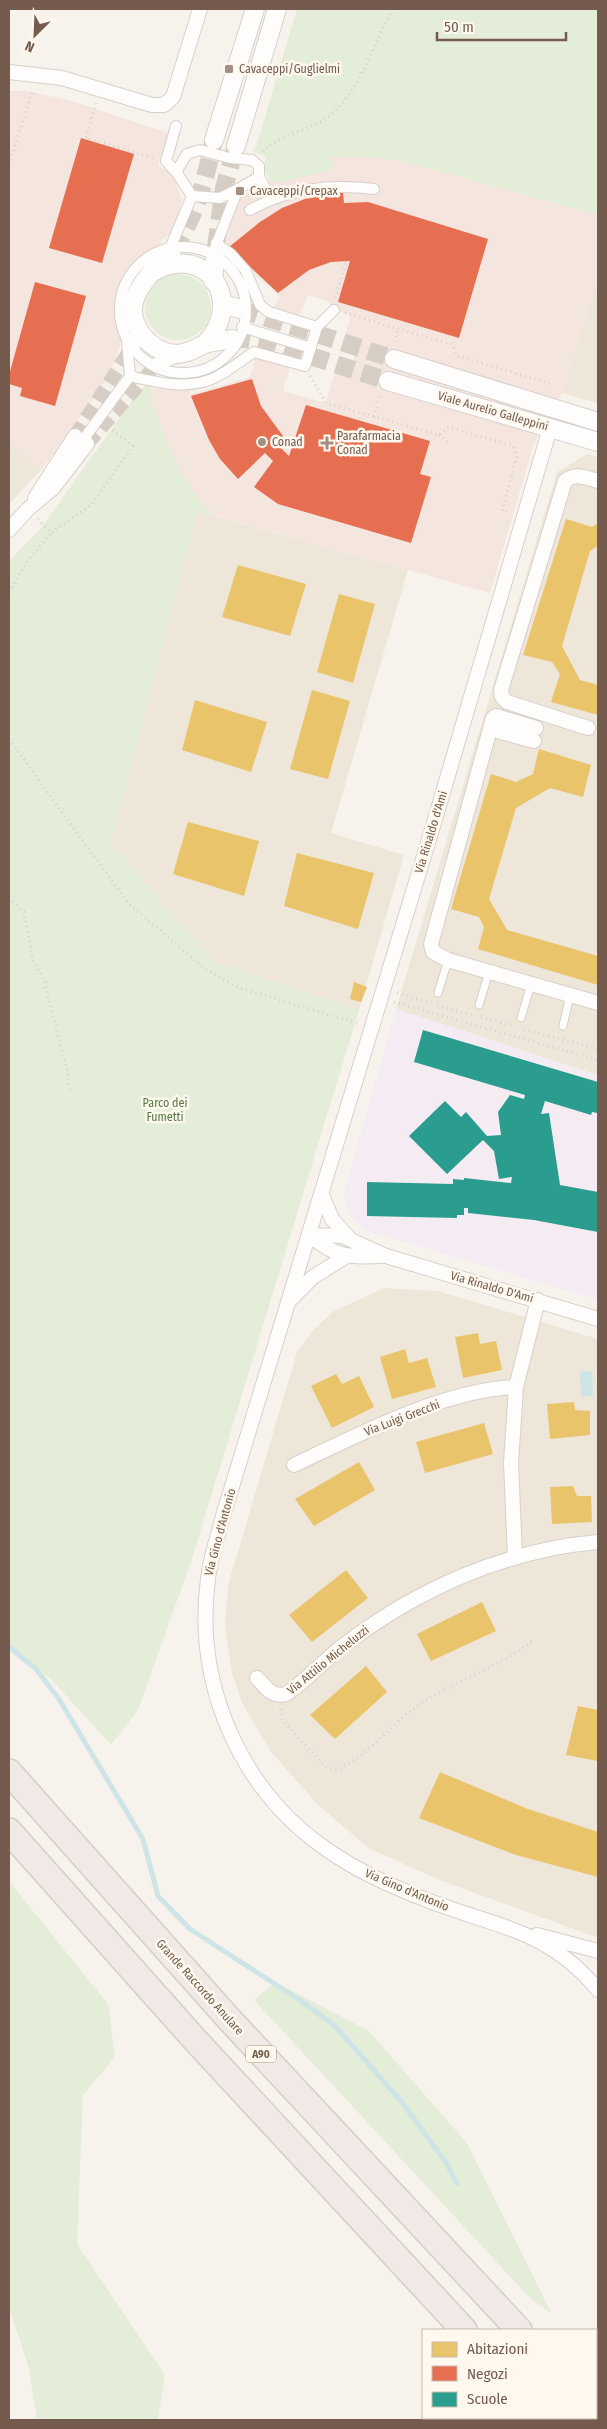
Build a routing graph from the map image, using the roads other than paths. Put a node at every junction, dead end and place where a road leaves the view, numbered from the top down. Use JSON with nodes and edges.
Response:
{"nodes":[{"id":1,"x":200,"y":9,"type":"edge"},
{"id":2,"x":255,"y":9,"type":"edge"},
{"id":3,"x":277,"y":9,"type":"edge"},
{"id":4,"x":9,"y":72,"type":"edge"},
{"id":5,"x":176,"y":126,"type":"dead end"},
{"id":6,"x":214,"y":140,"type":"tunnel mouth"},
{"id":7,"x":236,"y":146,"type":"tunnel mouth"},
{"id":8,"x":176,"y":172,"type":"junction"},
{"id":9,"x":259,"y":177,"type":"junction"},
{"id":10,"x":238,"y":189,"type":"junction"},
{"id":11,"x":374,"y":190,"type":"dead end"},
{"id":12,"x":192,"y":196,"type":"junction"},
{"id":13,"x":271,"y":198,"type":"junction"},
{"id":14,"x":250,"y":210,"type":"dead end"},
{"id":15,"x":171,"y":248,"type":"junction"},
{"id":16,"x":215,"y":251,"type":"junction"},
{"id":17,"x":152,"y":273,"type":"junction"},
{"id":18,"x":213,"y":281,"type":"junction"},
{"id":19,"x":334,"y":310,"type":"road end"},
{"id":20,"x":317,"y":327,"type":"junction"},
{"id":21,"x":237,"y":333,"type":"junction"},
{"id":22,"x":133,"y":338,"type":"junction"},
{"id":23,"x":205,"y":344,"type":"junction"},
{"id":24,"x":310,"y":348,"type":"junction"},
{"id":25,"x":178,"y":354,"type":"junction"},
{"id":26,"x":394,"y":359,"type":"tunnel mouth"},
{"id":27,"x":156,"y":365,"type":"tunnel mouth"},
{"id":28,"x":130,"y":376,"type":"junction"},
{"id":29,"x":388,"y":381,"type":"tunnel mouth"},
{"id":30,"x":598,"y":422,"type":"edge"},
{"id":31,"x":550,"y":428,"type":"junction"},
{"id":32,"x":82,"y":440,"type":"joint"},
{"id":33,"x":598,"y":442,"type":"edge"},
{"id":34,"x":598,"y":481,"type":"edge"},
{"id":35,"x":9,"y":530,"type":"edge"},
{"id":36,"x":588,"y":728,"type":"dead end"},
{"id":37,"x":535,"y":735,"type":"dead end"},
{"id":38,"x":448,"y":960,"type":"junction"},
{"id":39,"x":489,"y":972,"type":"junction"},
{"id":40,"x":531,"y":984,"type":"junction"},
{"id":41,"x":438,"y":993,"type":"dead end"},
{"id":42,"x":570,"y":995,"type":"junction"},
{"id":43,"x":598,"y":1003,"type":"edge"},
{"id":44,"x":479,"y":1005,"type":"dead end"},
{"id":45,"x":521,"y":1018,"type":"dead end"},
{"id":46,"x":562,"y":1026,"type":"dead end"},
{"id":47,"x":322,"y":1195,"type":"junction"},
{"id":48,"x":309,"y":1235,"type":"junction"},
{"id":49,"x":351,"y":1239,"type":"junction"},
{"id":50,"x":386,"y":1256,"type":"junction"},
{"id":51,"x":345,"y":1257,"type":"junction"},
{"id":52,"x":538,"y":1300,"type":"junction"},
{"id":53,"x":287,"y":1304,"type":"junction"},
{"id":54,"x":598,"y":1319,"type":"edge"},
{"id":55,"x":516,"y":1387,"type":"junction"},
{"id":56,"x":294,"y":1465,"type":"dead end"},
{"id":57,"x":598,"y":1542,"type":"edge"},
{"id":58,"x":516,"y":1556,"type":"junction"},
{"id":59,"x":257,"y":1678,"type":"dead end"},
{"id":60,"x":9,"y":1772,"type":"edge"},
{"id":61,"x":9,"y":1831,"type":"edge"},
{"id":62,"x":528,"y":1935,"type":"junction"},
{"id":63,"x":598,"y":1950,"type":"edge"},
{"id":64,"x":596,"y":1980,"type":"edge"},
{"id":65,"x":463,"y":2329,"type":"edge"},
{"id":66,"x":518,"y":2329,"type":"edge"}],
"edges":[{"from":1,"to":4,"type":"street"},
{"from":2,"to":6,"type":"street"},
{"from":3,"to":7,"type":"street"},
{"from":5,"to":8,"type":"street"},
{"from":8,"to":9,"type":"street"},
{"from":8,"to":12,"type":"street"},
{"from":9,"to":10,"type":"street"},
{"from":9,"to":13,"type":"street"},
{"from":10,"to":12,"type":"street"},
{"from":10,"to":16,"type":"street"},
{"from":11,"to":13,"type":"street"},
{"from":12,"to":15,"type":"street"},
{"from":13,"to":14,"type":"street"},
{"from":15,"to":16,"type":"street"},
{"from":15,"to":17,"type":"street"},
{"from":15,"to":22,"type":"street"},
{"from":16,"to":18,"type":"street"},
{"from":16,"to":20,"type":"street"},
{"from":16,"to":21,"type":"street"},
{"from":17,"to":18,"type":"street"},
{"from":17,"to":22,"type":"street"},
{"from":18,"to":23,"type":"street"},
{"from":19,"to":20,"type":"street"},
{"from":20,"to":24,"type":"street"},
{"from":21,"to":22,"type":"street"},
{"from":21,"to":23,"type":"street"},
{"from":21,"to":24,"type":"street"},
{"from":22,"to":25,"type":"street"},
{"from":22,"to":28,"type":"street"},
{"from":23,"to":25,"type":"street"},
{"from":24,"to":28,"type":"street"},
{"from":25,"to":27,"type":"street"},
{"from":26,"to":30,"type":"street","name":"Viale Aurelio Galleppini"},
{"from":28,"to":32,"type":"street"},
{"from":29,"to":31,"type":"street","name":"Viale Aurelio Galleppini"},
{"from":31,"to":33,"type":"street","name":"Viale Aurelio Galleppini"},
{"from":31,"to":47,"type":"street","name":"Via Rinaldo d'Ami"},
{"from":32,"to":35,"type":"street"},
{"from":34,"to":36,"type":"street"},
{"from":37,"to":38,"type":"street"},
{"from":38,"to":39,"type":"street"},
{"from":38,"to":41,"type":"lane"},
{"from":39,"to":40,"type":"street"},
{"from":39,"to":44,"type":"lane"},
{"from":40,"to":42,"type":"street"},
{"from":40,"to":45,"type":"lane"},
{"from":42,"to":43,"type":"street"},
{"from":42,"to":46,"type":"lane"},
{"from":47,"to":48,"type":"street","name":"Via Rinaldo d'Ami"},
{"from":47,"to":49,"type":"street","name":"Via Rinaldo D'Ami"},
{"from":48,"to":49,"type":"street","name":"Via Rinaldo D'Ami"},
{"from":48,"to":51,"type":"street"},
{"from":48,"to":53,"type":"street","name":"Via Gino d'Antonio"},
{"from":49,"to":50,"type":"street","name":"Via Rinaldo D'Ami"},
{"from":50,"to":51,"type":"street","name":"Via Rinaldo D'Ami"},
{"from":50,"to":52,"type":"street","name":"Via Rinaldo D'Ami"},
{"from":51,"to":53,"type":"street"},
{"from":52,"to":54,"type":"street","name":"Via Rinaldo D'Ami"},
{"from":52,"to":55,"type":"street"},
{"from":53,"to":62,"type":"street","name":"Via Gino d'Antonio"},
{"from":55,"to":56,"type":"street","name":"Via Luigi Grecchi"},
{"from":55,"to":58,"type":"street"},
{"from":57,"to":58,"type":"street","name":"Via Attilio Micheluzzi"},
{"from":58,"to":59,"type":"street","name":"Via Attilio Micheluzzi"},
{"from":60,"to":66,"type":"highway","name":"Grande Raccordo Anulare","number":"A90"},
{"from":61,"to":65,"type":"highway"},
{"from":62,"to":63,"type":"street"},
{"from":62,"to":64,"type":"street"}]}
